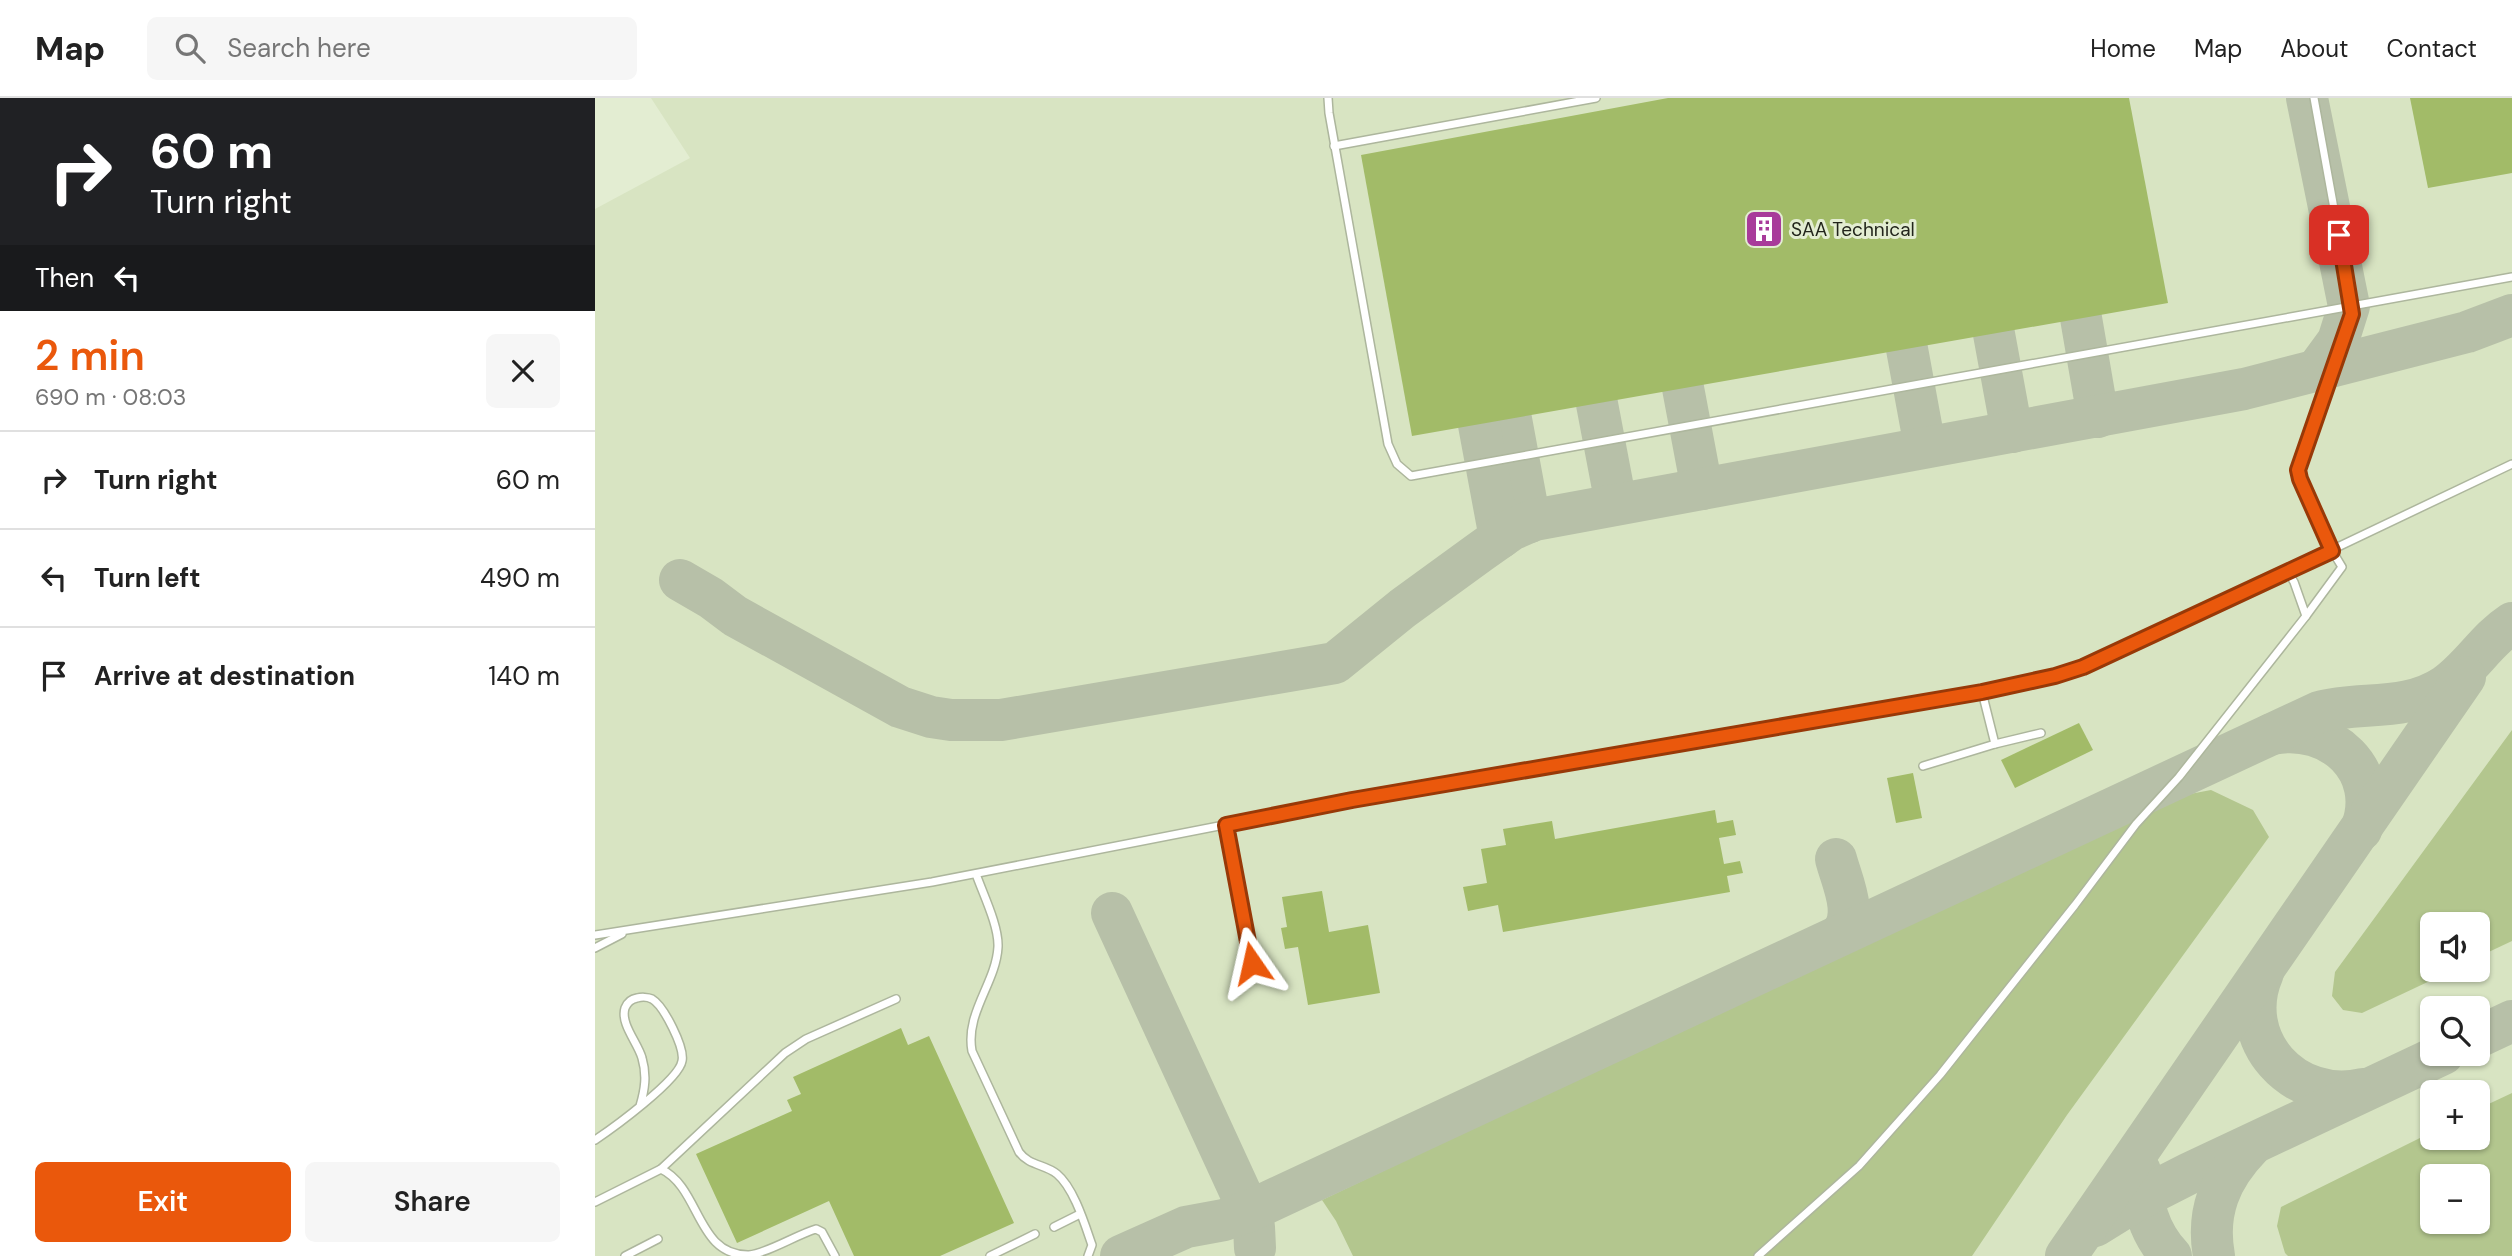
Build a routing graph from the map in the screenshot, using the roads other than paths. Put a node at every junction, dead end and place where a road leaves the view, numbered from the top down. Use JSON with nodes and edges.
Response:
{"nodes":[{"id":1,"x":1328,"y":98,"type":"edge"},
{"id":2,"x":1597,"y":98,"type":"edge"},
{"id":3,"x":2314,"y":98,"type":"edge"},
{"id":4,"x":1334,"y":146,"type":"junction"},
{"id":5,"x":2512,"y":277,"type":"edge"},
{"id":6,"x":2352,"y":306,"type":"junction"},
{"id":7,"x":2512,"y":464,"type":"edge"},
{"id":8,"x":2332,"y":551,"type":"junction"},
{"id":9,"x":2288,"y":572,"type":"junction"},
{"id":10,"x":2306,"y":616,"type":"junction"},
{"id":11,"x":1982,"y":692,"type":"junction"},
{"id":12,"x":2041,"y":733,"type":"dead end"},
{"id":13,"x":1995,"y":744,"type":"junction"},
{"id":14,"x":1923,"y":765,"type":"dead end"},
{"id":15,"x":1226,"y":825,"type":"junction"},
{"id":16,"x":976,"y":874,"type":"junction"},
{"id":17,"x":629,"y":930,"type":"junction"},
{"id":18,"x":595,"y":935,"type":"edge"},
{"id":19,"x":595,"y":948,"type":"edge"},
{"id":20,"x":1252,"y":963,"type":"dead end"},
{"id":21,"x":896,"y":999,"type":"dead end"},
{"id":22,"x":640,"y":1105,"type":"junction"},
{"id":23,"x":595,"y":1140,"type":"edge"},
{"id":24,"x":661,"y":1169,"type":"junction"},
{"id":25,"x":595,"y":1202,"type":"edge"},
{"id":26,"x":1080,"y":1214,"type":"junction"},
{"id":27,"x":1054,"y":1227,"type":"dead end"},
{"id":28,"x":1035,"y":1234,"type":"dead end"},
{"id":29,"x":658,"y":1240,"type":"dead end"},
{"id":30,"x":625,"y":1256,"type":"edge"},
{"id":31,"x":750,"y":1256,"type":"edge"},
{"id":32,"x":835,"y":1256,"type":"edge"},
{"id":33,"x":990,"y":1256,"type":"edge"},
{"id":34,"x":1088,"y":1256,"type":"edge"},
{"id":35,"x":1758,"y":1256,"type":"edge"}],
"edges":[{"from":1,"to":4,"type":"lane"},
{"from":2,"to":4,"type":"lane"},
{"from":3,"to":6,"type":"lane"},
{"from":4,"to":6,"type":"lane"},
{"from":5,"to":6,"type":"lane"},
{"from":6,"to":8,"type":"lane"},
{"from":7,"to":8,"type":"lane"},
{"from":8,"to":9,"type":"lane"},
{"from":8,"to":10,"type":"lane"},
{"from":9,"to":10,"type":"lane"},
{"from":9,"to":11,"type":"lane"},
{"from":10,"to":35,"type":"lane"},
{"from":11,"to":13,"type":"lane"},
{"from":11,"to":15,"type":"lane"},
{"from":12,"to":13,"type":"lane"},
{"from":13,"to":14,"type":"lane"},
{"from":15,"to":16,"type":"lane"},
{"from":15,"to":20,"type":"lane"},
{"from":16,"to":17,"type":"lane"},
{"from":16,"to":26,"type":"lane"},
{"from":17,"to":18,"type":"lane"},
{"from":17,"to":19,"type":"lane"},
{"from":21,"to":24,"type":"lane"},
{"from":22,"to":22,"type":"lane"},
{"from":22,"to":23,"type":"lane"},
{"from":24,"to":25,"type":"lane"},
{"from":24,"to":31,"type":"lane"},
{"from":26,"to":27,"type":"lane"},
{"from":26,"to":34,"type":"lane"},
{"from":28,"to":33,"type":"lane"},
{"from":29,"to":30,"type":"lane"},
{"from":31,"to":32,"type":"lane"}]}
